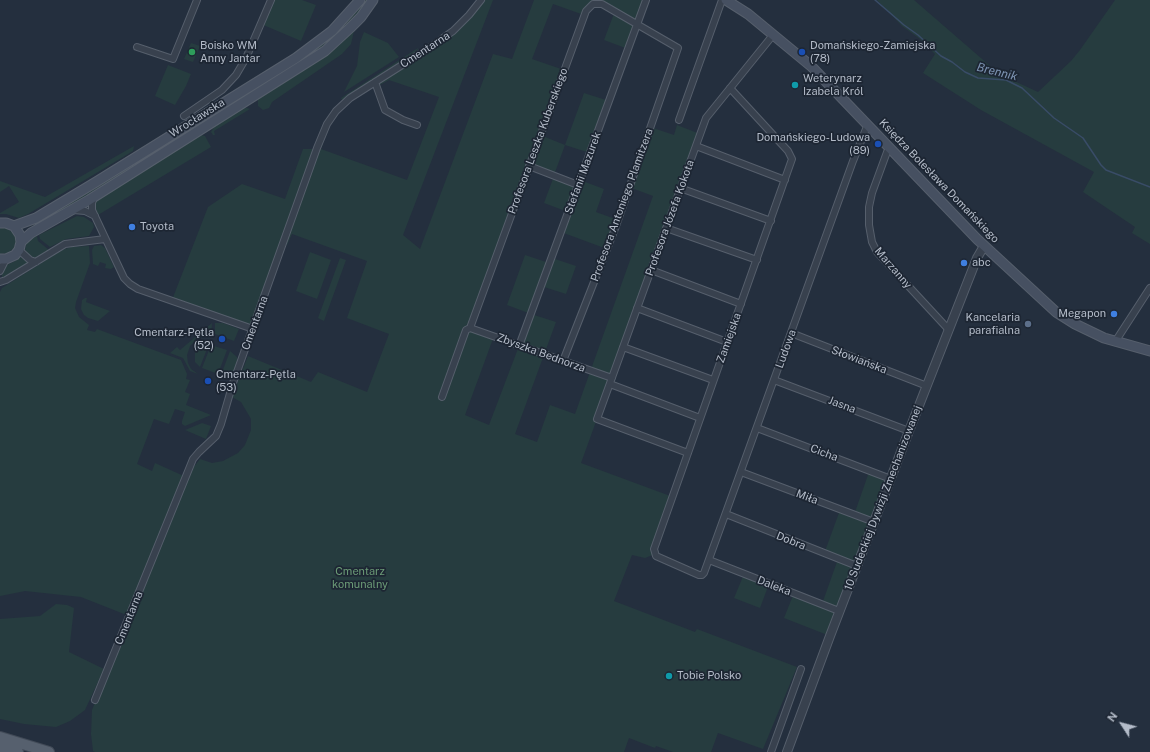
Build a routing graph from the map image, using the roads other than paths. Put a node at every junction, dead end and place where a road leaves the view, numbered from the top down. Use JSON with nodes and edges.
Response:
{"nodes":[{"id":1,"x":197,"y":0,"type":"edge"},
{"id":2,"x":271,"y":0,"type":"edge"},
{"id":3,"x":360,"y":0,"type":"edge"},
{"id":4,"x":373,"y":0,"type":"edge"},
{"id":5,"x":481,"y":0,"type":"edge"},
{"id":6,"x":646,"y":0,"type":"edge"},
{"id":7,"x":722,"y":0,"type":"edge"},
{"id":8,"x":726,"y":0,"type":"edge"},
{"id":9,"x":637,"y":24,"type":"junction"},
{"id":10,"x":773,"y":35,"type":"junction"},
{"id":11,"x":137,"y":47,"type":"dead end"},
{"id":12,"x":375,"y":82,"type":"junction"},
{"id":13,"x":730,"y":88,"type":"junction"},
{"id":14,"x":184,"y":116,"type":"dead end"},
{"id":15,"x":679,"y":120,"type":"dead end"},
{"id":16,"x":417,"y":125,"type":"dead end"},
{"id":17,"x":868,"y":125,"type":"junction"},
{"id":18,"x":696,"y":146,"type":"junction"},
{"id":19,"x":890,"y":148,"type":"junction"},
{"id":20,"x":529,"y":166,"type":"junction"},
{"id":21,"x":786,"y":180,"type":"junction"},
{"id":22,"x":578,"y":185,"type":"junction"},
{"id":23,"x":680,"y":188,"type":"junction"},
{"id":24,"x":94,"y":197,"type":"junction"},
{"id":25,"x":71,"y":210,"type":"junction"},
{"id":26,"x":95,"y":216,"type":"junction"},
{"id":27,"x":771,"y":221,"type":"junction"},
{"id":28,"x":0,"y":223,"type":"edge"},
{"id":29,"x":14,"y":226,"type":"junction"},
{"id":30,"x":666,"y":228,"type":"junction"},
{"id":31,"x":105,"y":238,"type":"junction"},
{"id":32,"x":20,"y":246,"type":"junction"},
{"id":33,"x":984,"y":246,"type":"junction"},
{"id":34,"x":3,"y":259,"type":"edge"},
{"id":35,"x":757,"y":260,"type":"junction"},
{"id":36,"x":36,"y":262,"type":"junction"},
{"id":37,"x":651,"y":270,"type":"junction"},
{"id":38,"x":0,"y":271,"type":"edge"},
{"id":39,"x":0,"y":282,"type":"edge"},
{"id":40,"x":1150,"y":288,"type":"edge"},
{"id":41,"x":741,"y":304,"type":"junction"},
{"id":42,"x":637,"y":308,"type":"junction"},
{"id":43,"x":470,"y":328,"type":"junction"},
{"id":44,"x":252,"y":329,"type":"junction"},
{"id":45,"x":949,"y":330,"type":"junction"},
{"id":46,"x":791,"y":333,"type":"junction"},
{"id":47,"x":727,"y":342,"type":"junction"},
{"id":48,"x":1115,"y":342,"type":"junction"},
{"id":49,"x":519,"y":346,"type":"junction"},
{"id":50,"x":623,"y":347,"type":"junction"},
{"id":51,"x":1150,"y":351,"type":"edge"},
{"id":52,"x":563,"y":361,"type":"junction"},
{"id":53,"x":713,"y":380,"type":"junction"},
{"id":54,"x":774,"y":380,"type":"junction"},
{"id":55,"x":611,"y":381,"type":"junction"},
{"id":56,"x":927,"y":386,"type":"junction"},
{"id":57,"x":442,"y":397,"type":"dead end"},
{"id":58,"x":700,"y":418,"type":"junction"},
{"id":59,"x":757,"y":428,"type":"junction"},
{"id":60,"x":909,"y":431,"type":"junction"},
{"id":61,"x":688,"y":453,"type":"junction"},
{"id":62,"x":741,"y":472,"type":"junction"},
{"id":63,"x":890,"y":478,"type":"junction"},
{"id":64,"x":726,"y":514,"type":"junction"},
{"id":65,"x":874,"y":522,"type":"junction"},
{"id":66,"x":709,"y":560,"type":"junction"},
{"id":67,"x":857,"y":566,"type":"junction"},
{"id":68,"x":704,"y":573,"type":"joint"},
{"id":69,"x":839,"y":611,"type":"junction"},
{"id":70,"x":801,"y":669,"type":"dead end"},
{"id":71,"x":95,"y":700,"type":"dead end"},
{"id":72,"x":0,"y":737,"type":"edge"},
{"id":73,"x":0,"y":747,"type":"edge"},
{"id":74,"x":18,"y":752,"type":"edge"},
{"id":75,"x":49,"y":752,"type":"edge"},
{"id":76,"x":771,"y":752,"type":"edge"},
{"id":77,"x":787,"y":752,"type":"edge"}],
"edges":[{"from":1,"to":11,"type":"street"},
{"from":2,"to":14,"type":"street"},
{"from":3,"to":29,"type":"main road","name":"Wrocławska"},
{"from":4,"to":24,"type":"main road","name":"Wrocławska"},
{"from":5,"to":12,"type":"street","name":"Cmentarna"},
{"from":6,"to":9,"type":"street","name":"Stefanii Mazurek"},
{"from":7,"to":15,"type":"street"},
{"from":8,"to":10,"type":"main road","name":"Księdza Bolesława Domańskiego"},
{"from":9,"to":20,"type":"street","name":"Profesora Leszka Kuberskiego"},
{"from":9,"to":22,"type":"street","name":"Stefanii Mazurek"},
{"from":9,"to":52,"type":"street","name":"Profesora Antoniego Plamitzera"},
{"from":10,"to":13,"type":"street","name":"Profesora Józefa Kokota"},
{"from":10,"to":17,"type":"main road","name":"Księdza Bolesława Domańskiego"},
{"from":12,"to":16,"type":"street"},
{"from":12,"to":44,"type":"street","name":"Cmentarna"},
{"from":13,"to":18,"type":"street","name":"Profesora Józefa Kokota"},
{"from":13,"to":21,"type":"street","name":"Zamiejska"},
{"from":17,"to":19,"type":"main road","name":"Księdza Bolesława Domańskiego"},
{"from":17,"to":46,"type":"street","name":"Ludowa"},
{"from":18,"to":21,"type":"street"},
{"from":18,"to":23,"type":"street","name":"Profesora Józefa Kokota"},
{"from":19,"to":33,"type":"main road","name":"Księdza Bolesława Domańskiego"},
{"from":19,"to":45,"type":"street","name":"Marzanny"},
{"from":20,"to":22,"type":"street"},
{"from":20,"to":43,"type":"street","name":"Profesora Leszka Kuberskiego"},
{"from":21,"to":27,"type":"street","name":"Zamiejska"},
{"from":22,"to":49,"type":"street","name":"Stefanii Mazurek"},
{"from":23,"to":27,"type":"street"},
{"from":23,"to":30,"type":"street","name":"Profesora Józefa Kokota"},
{"from":24,"to":25,"type":"main road","name":"Wrocławska"},
{"from":24,"to":26,"type":"street"},
{"from":25,"to":26,"type":"street"},
{"from":25,"to":32,"type":"main road","name":"Wrocławska"},
{"from":26,"to":31,"type":"street"},
{"from":27,"to":35,"type":"street","name":"Zamiejska"},
{"from":28,"to":29,"type":"main road"},
{"from":29,"to":32,"type":"main road"},
{"from":30,"to":35,"type":"street"},
{"from":30,"to":37,"type":"street","name":"Profesora Józefa Kokota"},
{"from":31,"to":36,"type":"street"},
{"from":31,"to":44,"type":"street"},
{"from":32,"to":34,"type":"main road","name":"Wrocławska"},
{"from":32,"to":36,"type":"street"},
{"from":33,"to":45,"type":"street","name":"10 Sudeckiej Dywizji Zmechanizowanej"},
{"from":33,"to":48,"type":"main road","name":"Księdza Bolesława Domańskiego"},
{"from":34,"to":38,"type":"street"},
{"from":35,"to":41,"type":"street","name":"Zamiejska"},
{"from":36,"to":39,"type":"street"},
{"from":37,"to":41,"type":"street"},
{"from":37,"to":42,"type":"street","name":"Profesora Józefa Kokota"},
{"from":40,"to":48,"type":"street"},
{"from":41,"to":47,"type":"street","name":"Zamiejska"},
{"from":42,"to":47,"type":"street"},
{"from":42,"to":50,"type":"street","name":"Profesora Józefa Kokota"},
{"from":43,"to":49,"type":"street","name":"Zbyszka Bednorza"},
{"from":43,"to":57,"type":"street","name":"Profesora Leszka Kuberskiego"},
{"from":44,"to":71,"type":"street","name":"Cmentarna"},
{"from":45,"to":56,"type":"street","name":"10 Sudeckiej Dywizji Zmechanizowanej"},
{"from":46,"to":54,"type":"street","name":"Ludowa"},
{"from":46,"to":56,"type":"street","name":"Słowiańska"},
{"from":47,"to":53,"type":"street","name":"Zamiejska"},
{"from":48,"to":51,"type":"main road","name":"Księdza Bolesława Domańskiego"},
{"from":49,"to":52,"type":"street","name":"Zbyszka Bednorza"},
{"from":50,"to":53,"type":"street"},
{"from":50,"to":55,"type":"street","name":"Profesora Józefa Kokota"},
{"from":52,"to":55,"type":"street","name":"Zbyszka Bednorza"},
{"from":53,"to":58,"type":"street","name":"Zamiejska"},
{"from":54,"to":59,"type":"street","name":"Ludowa"},
{"from":54,"to":60,"type":"street","name":"Jasna"},
{"from":55,"to":58,"type":"street","name":"Zbyszka Bednorza"},
{"from":55,"to":61,"type":"street","name":"Profesora Józefa Kokota"},
{"from":56,"to":60,"type":"street","name":"10 Sudeckiej Dywizji Zmechanizowanej"},
{"from":58,"to":61,"type":"street","name":"Zamiejska"},
{"from":59,"to":62,"type":"street","name":"Ludowa"},
{"from":59,"to":63,"type":"street","name":"Cicha"},
{"from":60,"to":63,"type":"street","name":"10 Sudeckiej Dywizji Zmechanizowanej"},
{"from":61,"to":68,"type":"street","name":"Zamiejska"},
{"from":62,"to":64,"type":"street","name":"Ludowa"},
{"from":62,"to":65,"type":"street","name":"Miła"},
{"from":63,"to":65,"type":"street","name":"10 Sudeckiej Dywizji Zmechanizowanej"},
{"from":64,"to":66,"type":"street","name":"Ludowa"},
{"from":64,"to":67,"type":"street","name":"Dobra"},
{"from":65,"to":67,"type":"street","name":"10 Sudeckiej Dywizji Zmechanizowanej"},
{"from":66,"to":68,"type":"street","name":"Ludowa"},
{"from":66,"to":69,"type":"street","name":"Daleka"},
{"from":67,"to":69,"type":"street","name":"10 Sudeckiej Dywizji Zmechanizowanej"},
{"from":69,"to":77,"type":"street","name":"10 Sudeckiej Dywizji Zmechanizowanej"},
{"from":70,"to":76,"type":"street"},
{"from":72,"to":75,"type":"main road"},
{"from":73,"to":74,"type":"main road"}]}
